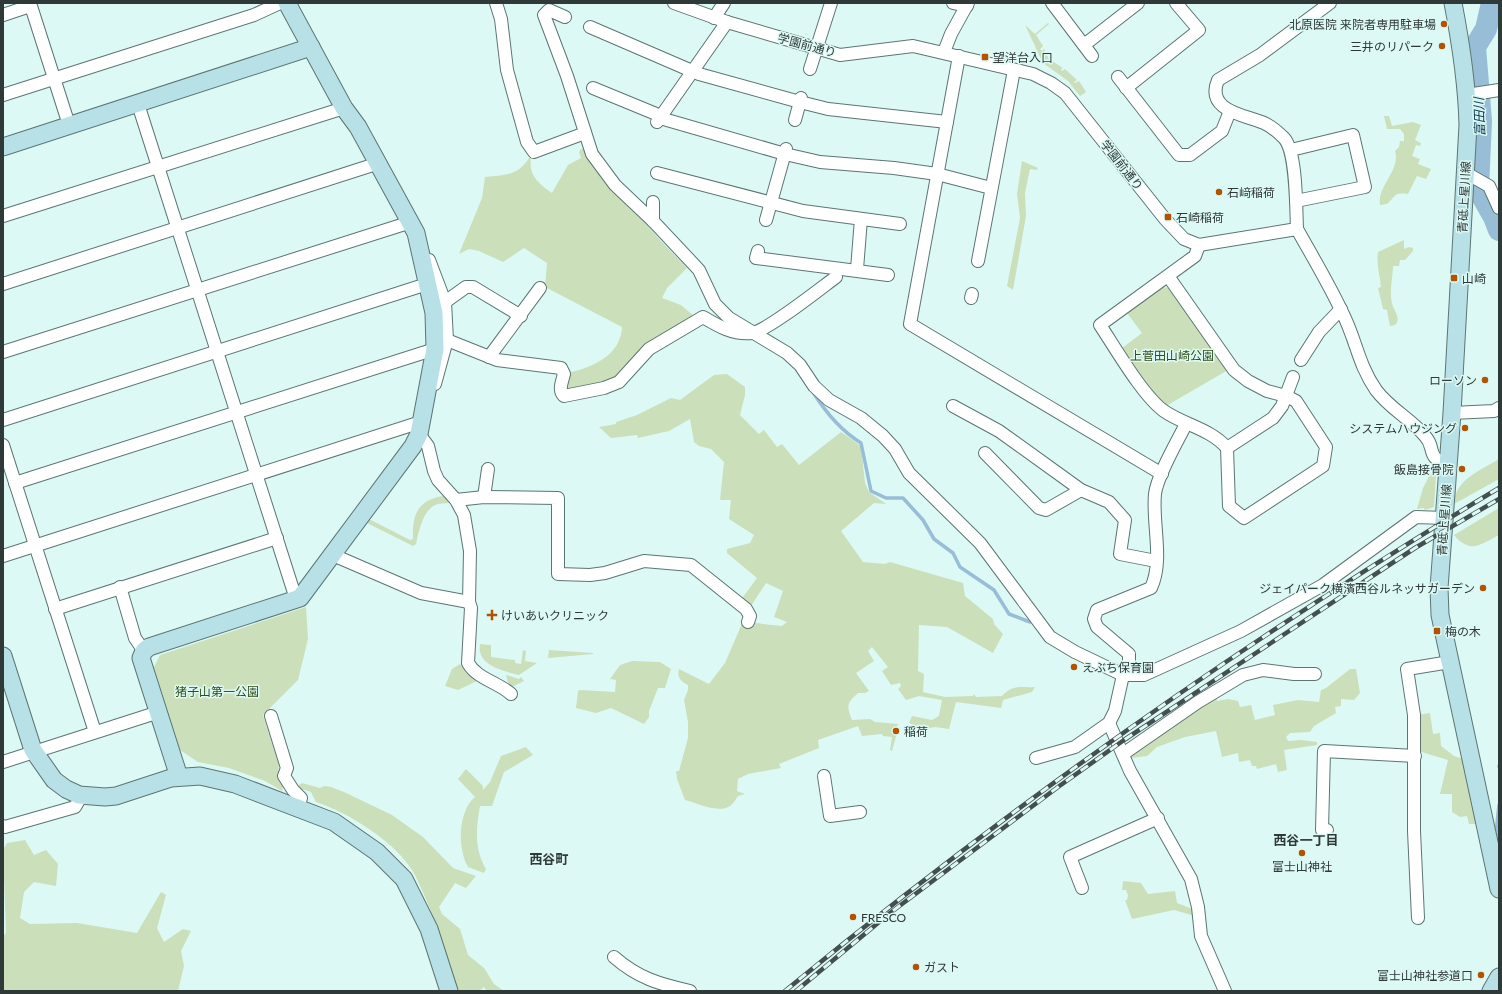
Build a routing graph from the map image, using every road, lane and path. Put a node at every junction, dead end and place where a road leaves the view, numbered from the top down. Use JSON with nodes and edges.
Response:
{"nodes":[{"id":1,"x":280,"y":3,"type":"edge"},
{"id":2,"x":287,"y":3,"type":"edge"},
{"id":3,"x":496,"y":3,"type":"edge"},
{"id":4,"x":674,"y":3,"type":"edge"},
{"id":5,"x":724,"y":3,"type":"edge"},
{"id":6,"x":831,"y":3,"type":"edge"},
{"id":7,"x":953,"y":3,"type":"edge"},
{"id":8,"x":1052,"y":3,"type":"edge"},
{"id":9,"x":1138,"y":3,"type":"edge"},
{"id":10,"x":1176,"y":3,"type":"edge"},
{"id":11,"x":1330,"y":3,"type":"edge"},
{"id":12,"x":1453,"y":3,"type":"edge"},
{"id":13,"x":30,"y":4,"type":"edge"},
{"id":14,"x":968,"y":5,"type":"edge"},
{"id":15,"x":3,"y":15,"type":"edge"},
{"id":16,"x":565,"y":17,"type":"dead end"},
{"id":17,"x":714,"y":18,"type":"junction"},
{"id":18,"x":727,"y":22,"type":"junction"},
{"id":19,"x":590,"y":27,"type":"dead end"},
{"id":20,"x":1084,"y":45,"type":"junction"},
{"id":21,"x":311,"y":47,"type":"junction"},
{"id":22,"x":816,"y":48,"type":"junction"},
{"id":23,"x":944,"y":52,"type":"junction"},
{"id":24,"x":959,"y":56,"type":"junction"},
{"id":25,"x":1092,"y":56,"type":"dead end"},
{"id":26,"x":810,"y":69,"type":"dead end"},
{"id":27,"x":1014,"y":70,"type":"junction"},
{"id":28,"x":693,"y":71,"type":"junction"},
{"id":29,"x":1118,"y":77,"type":"dead end"},
{"id":30,"x":54,"y":78,"type":"junction"},
{"id":31,"x":593,"y":88,"type":"dead end"},
{"id":32,"x":1126,"y":88,"type":"junction"},
{"id":33,"x":1499,"y":90,"type":"edge"},
{"id":34,"x":1475,"y":94,"type":"junction"},
{"id":35,"x":3,"y":95,"type":"edge"},
{"id":36,"x":800,"y":100,"type":"junction"},
{"id":37,"x":138,"y":104,"type":"junction"},
{"id":38,"x":344,"y":108,"type":"junction"},
{"id":39,"x":1230,"y":111,"type":"junction"},
{"id":40,"x":659,"y":119,"type":"junction"},
{"id":41,"x":795,"y":120,"type":"dead end"},
{"id":42,"x":947,"y":122,"type":"junction"},
{"id":43,"x":69,"y":126,"type":"junction"},
{"id":44,"x":585,"y":133,"type":"junction"},
{"id":45,"x":3,"y":147,"type":"edge"},
{"id":46,"x":1291,"y":150,"type":"junction"},
{"id":47,"x":786,"y":152,"type":"junction"},
{"id":48,"x":379,"y":163,"type":"junction"},
{"id":49,"x":159,"y":167,"type":"junction"},
{"id":50,"x":657,"y":173,"type":"dead end"},
{"id":51,"x":1466,"y":173,"type":"junction"},
{"id":52,"x":937,"y":174,"type":"junction"},
{"id":53,"x":991,"y":188,"type":"junction"},
{"id":54,"x":1296,"y":201,"type":"junction"},
{"id":55,"x":653,"y":202,"type":"dead end"},
{"id":56,"x":771,"y":203,"type":"junction"},
{"id":57,"x":1499,"y":208,"type":"edge"},
{"id":58,"x":3,"y":216,"type":"edge"},
{"id":59,"x":861,"y":219,"type":"junction"},
{"id":60,"x":766,"y":220,"type":"dead end"},
{"id":61,"x":653,"y":221,"type":"junction"},
{"id":62,"x":411,"y":222,"type":"junction"},
{"id":63,"x":900,"y":224,"type":"dead end"},
{"id":64,"x":178,"y":228,"type":"junction"},
{"id":65,"x":1297,"y":229,"type":"junction"},
{"id":66,"x":1199,"y":246,"type":"junction"},
{"id":67,"x":758,"y":251,"type":"dead end"},
{"id":68,"x":421,"y":260,"type":"junction"},
{"id":69,"x":978,"y":261,"type":"dead end"},
{"id":70,"x":857,"y":269,"type":"junction"},
{"id":71,"x":888,"y":275,"type":"dead end"},
{"id":72,"x":1168,"y":276,"type":"junction"},
{"id":73,"x":836,"y":277,"type":"dead end"},
{"id":74,"x":3,"y":284,"type":"edge"},
{"id":75,"x":427,"y":284,"type":"junction"},
{"id":76,"x":540,"y":288,"type":"dead end"},
{"id":77,"x":198,"y":290,"type":"junction"},
{"id":78,"x":445,"y":302,"type":"junction"},
{"id":79,"x":1341,"y":309,"type":"junction"},
{"id":80,"x":521,"y":316,"type":"junction"},
{"id":81,"x":753,"y":333,"type":"junction"},
{"id":82,"x":441,"y":344,"type":"junction"},
{"id":83,"x":3,"y":352,"type":"edge"},
{"id":84,"x":218,"y":352,"type":"junction"},
{"id":85,"x":489,"y":357,"type":"junction"},
{"id":86,"x":1301,"y":360,"type":"dead end"},
{"id":87,"x":1293,"y":377,"type":"dead end"},
{"id":88,"x":1286,"y":396,"type":"junction"},
{"id":89,"x":953,"y":406,"type":"dead end"},
{"id":90,"x":1499,"y":408,"type":"edge"},
{"id":91,"x":236,"y":412,"type":"junction"},
{"id":92,"x":1452,"y":413,"type":"junction"},
{"id":93,"x":3,"y":420,"type":"edge"},
{"id":94,"x":1186,"y":424,"type":"junction"},
{"id":95,"x":420,"y":428,"type":"junction"},
{"id":96,"x":3,"y":446,"type":"edge"},
{"id":97,"x":1227,"y":448,"type":"junction"},
{"id":98,"x":985,"y":452,"type":"dead end"},
{"id":99,"x":1448,"y":466,"type":"junction"},
{"id":100,"x":488,"y":469,"type":"dead end"},
{"id":101,"x":1162,"y":474,"type":"junction"},
{"id":102,"x":257,"y":475,"type":"junction"},
{"id":103,"x":15,"y":483,"type":"junction"},
{"id":104,"x":1081,"y":490,"type":"junction"},
{"id":105,"x":484,"y":497,"type":"junction"},
{"id":106,"x":456,"y":500,"type":"junction"},
{"id":107,"x":1444,"y":518,"type":"junction"},
{"id":108,"x":277,"y":538,"type":"junction"},
{"id":109,"x":35,"y":546,"type":"junction"},
{"id":110,"x":333,"y":555,"type":"junction"},
{"id":111,"x":3,"y":556,"type":"edge"},
{"id":112,"x":1156,"y":561,"type":"junction"},
{"id":113,"x":120,"y":587,"type":"junction"},
{"id":114,"x":296,"y":600,"type":"junction"},
{"id":115,"x":469,"y":602,"type":"junction"},
{"id":116,"x":55,"y":609,"type":"junction"},
{"id":117,"x":748,"y":622,"type":"dead end"},
{"id":118,"x":144,"y":651,"type":"junction"},
{"id":119,"x":3,"y":656,"type":"edge"},
{"id":120,"x":1450,"y":662,"type":"junction"},
{"id":121,"x":1314,"y":674,"type":"dead end"},
{"id":122,"x":1123,"y":675,"type":"junction"},
{"id":123,"x":511,"y":694,"type":"dead end"},
{"id":124,"x":159,"y":712,"type":"junction"},
{"id":125,"x":271,"y":716,"type":"dead end"},
{"id":126,"x":1109,"y":723,"type":"junction"},
{"id":127,"x":95,"y":732,"type":"junction"},
{"id":128,"x":34,"y":752,"type":"junction"},
{"id":129,"x":1123,"y":754,"type":"junction"},
{"id":130,"x":1415,"y":756,"type":"junction"},
{"id":131,"x":1036,"y":758,"type":"dead end"},
{"id":132,"x":3,"y":762,"type":"edge"},
{"id":133,"x":824,"y":776,"type":"dead end"},
{"id":134,"x":179,"y":777,"type":"junction"},
{"id":135,"x":82,"y":795,"type":"junction"},
{"id":136,"x":298,"y":807,"type":"junction"},
{"id":137,"x":860,"y":812,"type":"dead end"},
{"id":138,"x":1158,"y":818,"type":"junction"},
{"id":139,"x":3,"y":826,"type":"edge"},
{"id":140,"x":1327,"y":830,"type":"dead end"},
{"id":141,"x":1082,"y":888,"type":"dead end"},
{"id":142,"x":1499,"y":889,"type":"edge"},
{"id":143,"x":1418,"y":918,"type":"dead end"},
{"id":144,"x":614,"y":957,"type":"dead end"},
{"id":145,"x":1499,"y":977,"type":"edge"},
{"id":146,"x":449,"y":991,"type":"edge"},
{"id":147,"x":690,"y":991,"type":"edge"},
{"id":148,"x":1225,"y":991,"type":"edge"},
{"id":149,"x":1491,"y":991,"type":"edge"}],
"edges":[{"from":1,"to":30,"type":"street"},
{"from":2,"to":21,"type":"street"},
{"from":3,"to":44,"type":"street"},
{"from":4,"to":17,"type":"street","name":"学園前通り"},
{"from":5,"to":17,"type":"street"},
{"from":6,"to":22,"type":"street"},
{"from":7,"to":14,"type":"street"},
{"from":8,"to":20,"type":"street"},
{"from":9,"to":20,"type":"street"},
{"from":10,"to":32,"type":"street"},
{"from":11,"to":39,"type":"street"},
{"from":12,"to":34,"type":"street","name":"青砥上星川線"},
{"from":13,"to":15,"type":"street"},
{"from":13,"to":30,"type":"street"},
{"from":14,"to":23,"type":"street"},
{"from":16,"to":44,"type":"street"},
{"from":17,"to":18,"type":"street","name":"学園前通り"},
{"from":18,"to":22,"type":"street","name":"学園前通り"},
{"from":18,"to":28,"type":"street"},
{"from":19,"to":28,"type":"street"},
{"from":20,"to":25,"type":"street"},
{"from":21,"to":37,"type":"street"},
{"from":21,"to":38,"type":"street"},
{"from":22,"to":23,"type":"street","name":"学園前通り"},
{"from":22,"to":26,"type":"street"},
{"from":23,"to":24,"type":"street","name":"学園前通り"},
{"from":24,"to":27,"type":"street","name":"学園前通り"},
{"from":24,"to":42,"type":"street"},
{"from":27,"to":53,"type":"street"},
{"from":27,"to":66,"type":"street","name":"学園前通り"},
{"from":28,"to":36,"type":"street"},
{"from":28,"to":40,"type":"street"},
{"from":29,"to":32,"type":"street"},
{"from":30,"to":35,"type":"street"},
{"from":30,"to":43,"type":"street"},
{"from":31,"to":40,"type":"street"},
{"from":32,"to":39,"type":"street"},
{"from":33,"to":34,"type":"street"},
{"from":34,"to":51,"type":"street","name":"青砥上星川線"},
{"from":36,"to":41,"type":"street"},
{"from":36,"to":42,"type":"street"},
{"from":37,"to":43,"type":"street"},
{"from":37,"to":49,"type":"street"},
{"from":38,"to":48,"type":"street"},
{"from":38,"to":49,"type":"street"},
{"from":39,"to":46,"type":"street"},
{"from":40,"to":47,"type":"street"},
{"from":42,"to":52,"type":"street"},
{"from":43,"to":45,"type":"street"},
{"from":44,"to":61,"type":"street"},
{"from":46,"to":54,"type":"street"},
{"from":46,"to":54,"type":"street"},
{"from":47,"to":52,"type":"street"},
{"from":47,"to":56,"type":"street"},
{"from":48,"to":62,"type":"street"},
{"from":48,"to":64,"type":"street"},
{"from":49,"to":58,"type":"street"},
{"from":49,"to":64,"type":"street"},
{"from":50,"to":56,"type":"street"},
{"from":51,"to":57,"type":"street"},
{"from":51,"to":92,"type":"street","name":"青砥上星川線"},
{"from":52,"to":53,"type":"street"},
{"from":52,"to":101,"type":"street"},
{"from":53,"to":69,"type":"street"},
{"from":54,"to":65,"type":"street"},
{"from":55,"to":61,"type":"street"},
{"from":56,"to":59,"type":"street"},
{"from":56,"to":60,"type":"street"},
{"from":59,"to":63,"type":"street"},
{"from":59,"to":70,"type":"street"},
{"from":61,"to":81,"type":"street"},
{"from":62,"to":68,"type":"street"},
{"from":62,"to":77,"type":"street"},
{"from":64,"to":74,"type":"street"},
{"from":64,"to":77,"type":"street"},
{"from":65,"to":66,"type":"street"},
{"from":65,"to":79,"type":"street"},
{"from":66,"to":72,"type":"street"},
{"from":67,"to":70,"type":"street"},
{"from":68,"to":75,"type":"street"},
{"from":68,"to":78,"type":"street"},
{"from":70,"to":71,"type":"street"},
{"from":72,"to":88,"type":"street"},
{"from":72,"to":94,"type":"street"},
{"from":73,"to":81,"type":"street"},
{"from":75,"to":82,"type":"street"},
{"from":75,"to":84,"type":"street"},
{"from":76,"to":80,"type":"street"},
{"from":77,"to":83,"type":"street"},
{"from":77,"to":84,"type":"street"},
{"from":78,"to":80,"type":"street"},
{"from":78,"to":82,"type":"street"},
{"from":79,"to":86,"type":"street"},
{"from":79,"to":99,"type":"street"},
{"from":80,"to":85,"type":"street"},
{"from":81,"to":85,"type":"street"},
{"from":81,"to":122,"type":"street"},
{"from":82,"to":85,"type":"street"},
{"from":82,"to":91,"type":"street"},
{"from":82,"to":95,"type":"street"},
{"from":84,"to":91,"type":"street"},
{"from":84,"to":93,"type":"street"},
{"from":87,"to":88,"type":"street"},
{"from":88,"to":97,"type":"street"},
{"from":88,"to":97,"type":"street"},
{"from":89,"to":104,"type":"street"},
{"from":90,"to":92,"type":"street"},
{"from":91,"to":102,"type":"street"},
{"from":91,"to":103,"type":"street"},
{"from":92,"to":99,"type":"street","name":"青砥上星川線"},
{"from":94,"to":97,"type":"street"},
{"from":94,"to":101,"type":"street"},
{"from":95,"to":102,"type":"street"},
{"from":95,"to":106,"type":"street"},
{"from":95,"to":110,"type":"street"},
{"from":96,"to":103,"type":"street"},
{"from":98,"to":104,"type":"street"},
{"from":99,"to":107,"type":"street","name":"青砥上星川線"},
{"from":100,"to":105,"type":"street"},
{"from":101,"to":112,"type":"street"},
{"from":102,"to":108,"type":"street"},
{"from":102,"to":109,"type":"street"},
{"from":103,"to":109,"type":"street"},
{"from":104,"to":112,"type":"street"},
{"from":105,"to":106,"type":"street"},
{"from":105,"to":117,"type":"street"},
{"from":106,"to":115,"type":"street"},
{"from":107,"to":120,"type":"street","name":"青砥上星川線"},
{"from":107,"to":122,"type":"street"},
{"from":108,"to":113,"type":"street"},
{"from":108,"to":114,"type":"street"},
{"from":109,"to":111,"type":"street"},
{"from":109,"to":116,"type":"street"},
{"from":110,"to":114,"type":"street"},
{"from":110,"to":115,"type":"street"},
{"from":112,"to":122,"type":"street"},
{"from":113,"to":116,"type":"street"},
{"from":113,"to":118,"type":"street"},
{"from":114,"to":118,"type":"street"},
{"from":115,"to":123,"type":"street"},
{"from":116,"to":127,"type":"street"},
{"from":118,"to":124,"type":"street"},
{"from":119,"to":128,"type":"street"},
{"from":120,"to":130,"type":"street"},
{"from":120,"to":142,"type":"street","name":"青砥上星川線"},
{"from":121,"to":129,"type":"street"},
{"from":122,"to":126,"type":"street"},
{"from":124,"to":127,"type":"street"},
{"from":124,"to":134,"type":"street"},
{"from":125,"to":136,"type":"street"},
{"from":126,"to":129,"type":"street"},
{"from":126,"to":131,"type":"street"},
{"from":127,"to":128,"type":"street"},
{"from":128,"to":132,"type":"street"},
{"from":128,"to":135,"type":"street"},
{"from":129,"to":138,"type":"street"},
{"from":130,"to":140,"type":"street"},
{"from":130,"to":143,"type":"street"},
{"from":133,"to":137,"type":"street"},
{"from":134,"to":135,"type":"street"},
{"from":134,"to":136,"type":"street"},
{"from":135,"to":139,"type":"street"},
{"from":136,"to":146,"type":"street"},
{"from":138,"to":141,"type":"street"},
{"from":138,"to":148,"type":"street"},
{"from":144,"to":147,"type":"street"},
{"from":145,"to":149,"type":"street"}]}
